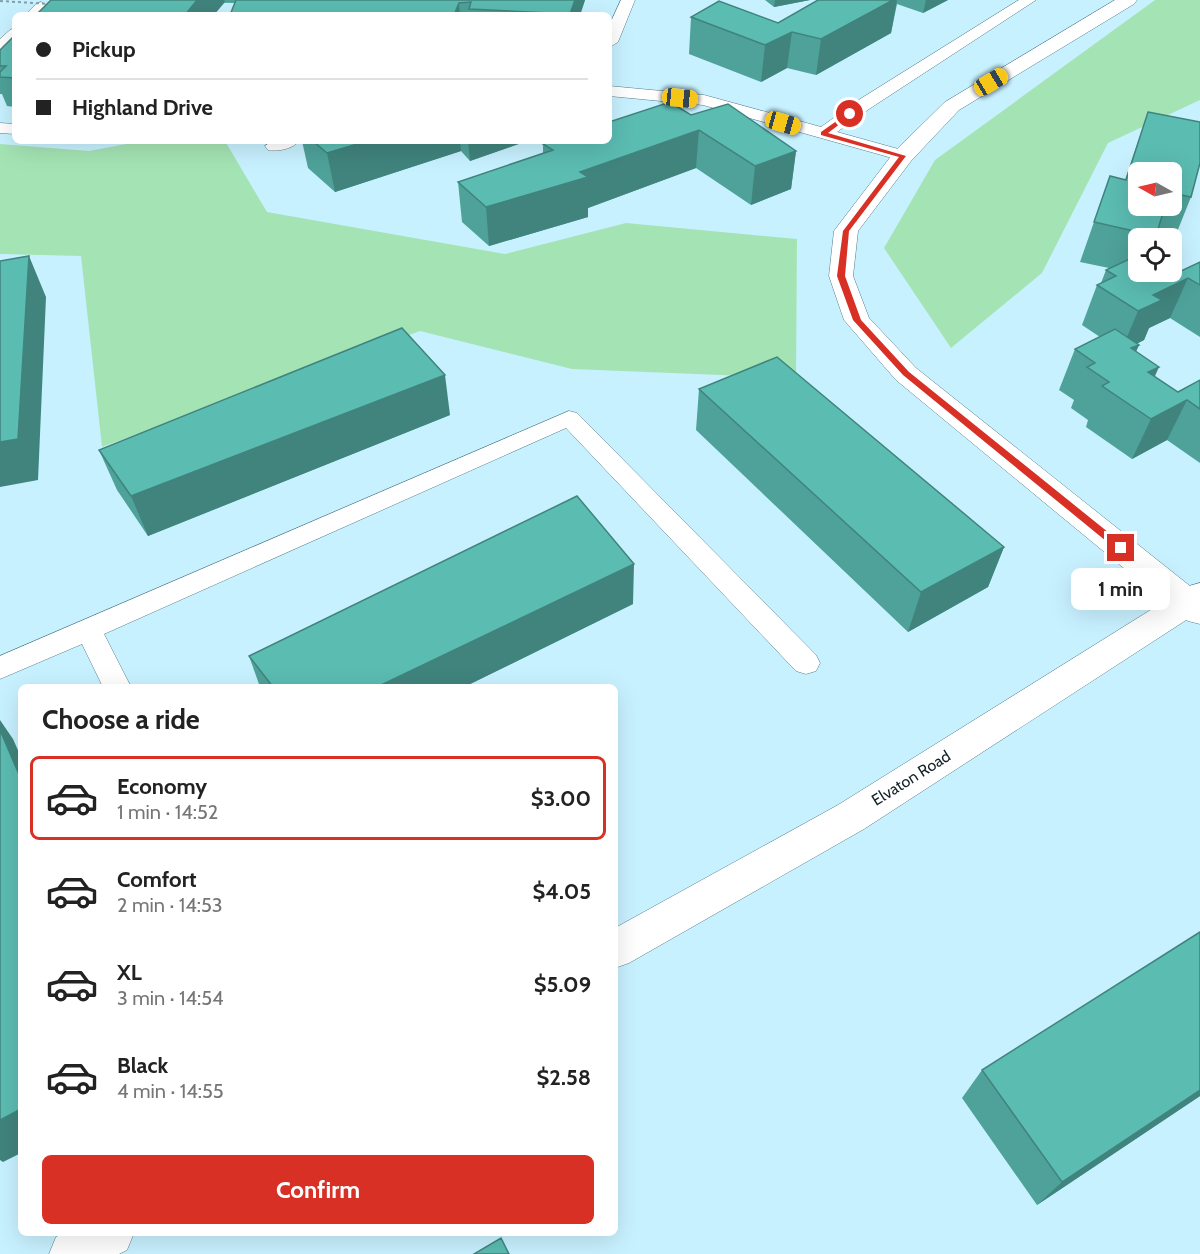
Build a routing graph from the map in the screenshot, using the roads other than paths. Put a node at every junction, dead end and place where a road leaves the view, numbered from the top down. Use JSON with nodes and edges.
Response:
{"nodes":[{"id":1,"x":628,"y":0,"type":"edge"},
{"id":2,"x":1029,"y":0,"type":"edge"},
{"id":3,"x":1127,"y":0,"type":"edge"},
{"id":4,"x":12,"y":36,"type":"edge"},
{"id":5,"x":612,"y":37,"type":"edge"},
{"id":6,"x":0,"y":48,"type":"edge"},
{"id":7,"x":612,"y":91,"type":"edge"},
{"id":8,"x":823,"y":134,"type":"junction"},
{"id":9,"x":903,"y":156,"type":"junction"},
{"id":10,"x":1196,"y":603,"type":"edge"},
{"id":11,"x":88,"y":629,"type":"junction"},
{"id":12,"x":806,"y":663,"type":"dead end"},
{"id":13,"x":0,"y":668,"type":"edge"},
{"id":14,"x":116,"y":684,"type":"edge"},
{"id":15,"x":618,"y":947,"type":"edge"},
{"id":16,"x":105,"y":1236,"type":"edge"},
{"id":17,"x":73,"y":1254,"type":"edge"}],
"edges":[{"from":1,"to":5,"type":"lane"},
{"from":2,"to":8,"type":"lane"},
{"from":3,"to":9,"type":"street"},
{"from":4,"to":6,"type":"lane"},
{"from":7,"to":8,"type":"lane"},
{"from":8,"to":9,"type":"lane"},
{"from":9,"to":10,"type":"street"},
{"from":10,"to":15,"type":"street","name":"Elvaton Road"},
{"from":11,"to":12,"type":"lane"},
{"from":11,"to":13,"type":"lane"},
{"from":11,"to":14,"type":"lane"},
{"from":16,"to":17,"type":"street"}]}
